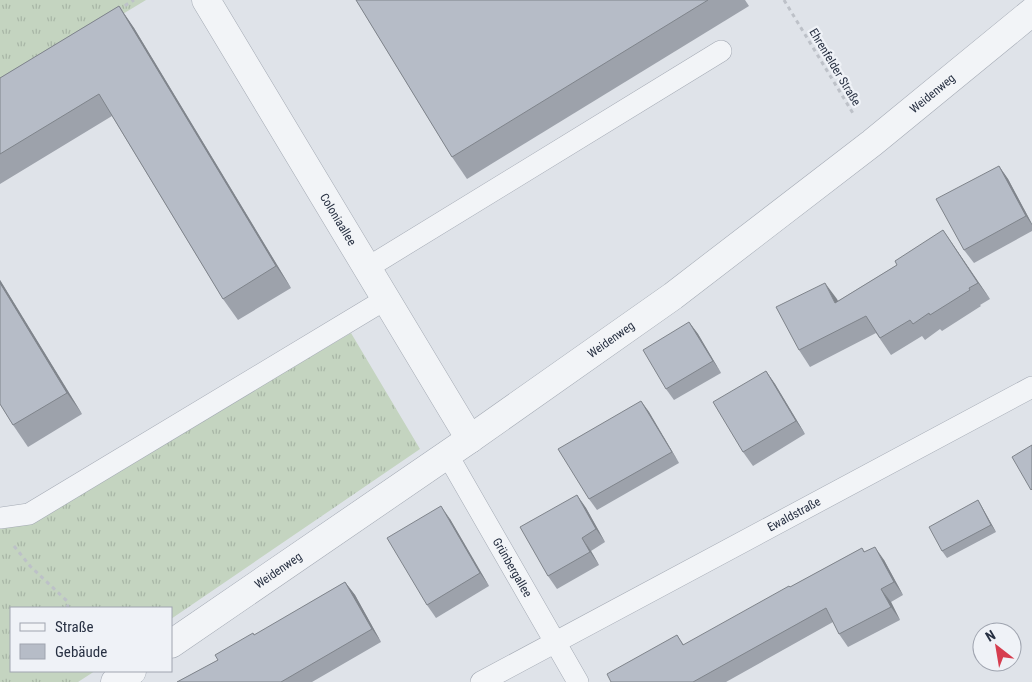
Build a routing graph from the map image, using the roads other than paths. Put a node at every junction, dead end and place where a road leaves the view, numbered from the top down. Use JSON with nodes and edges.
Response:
{"nodes":[{"id":1,"x":206,"y":0,"type":"edge"},
{"id":2,"x":1032,"y":12,"type":"edge"},
{"id":3,"x":721,"y":51,"type":"dead end"},
{"id":4,"x":367,"y":268,"type":"junction"},
{"id":5,"x":386,"y":299,"type":"junction"},
{"id":6,"x":1032,"y":387,"type":"edge"},
{"id":7,"x":470,"y":439,"type":"junction"},
{"id":8,"x":447,"y":454,"type":"junction"},
{"id":9,"x":0,"y":518,"type":"edge"},
{"id":10,"x":555,"y":642,"type":"junction"},
{"id":11,"x":172,"y":643,"type":"edge"},
{"id":12,"x":130,"y":672,"type":"edge"},
{"id":13,"x":115,"y":682,"type":"edge"},
{"id":14,"x":481,"y":682,"type":"edge"},
{"id":15,"x":578,"y":682,"type":"edge"}],
"edges":[{"from":1,"to":4,"type":"street","name":"Coloniaallee"},
{"from":2,"to":7,"type":"street","name":"Weidenweg"},
{"from":3,"to":4,"type":"lane"},
{"from":4,"to":5,"type":"street","name":"Coloniaallee"},
{"from":5,"to":7,"type":"street","name":"Coloniaallee"},
{"from":5,"to":9,"type":"lane"},
{"from":6,"to":10,"type":"lane","name":"Ewaldstraße"},
{"from":7,"to":8,"type":"street","name":"Weidenweg"},
{"from":8,"to":10,"type":"lane","name":"Grünbergallee"},
{"from":8,"to":11,"type":"street","name":"Weidenweg"},
{"from":10,"to":14,"type":"lane"},
{"from":10,"to":15,"type":"lane","name":"Grünbergallee"},
{"from":12,"to":13,"type":"street"}]}
